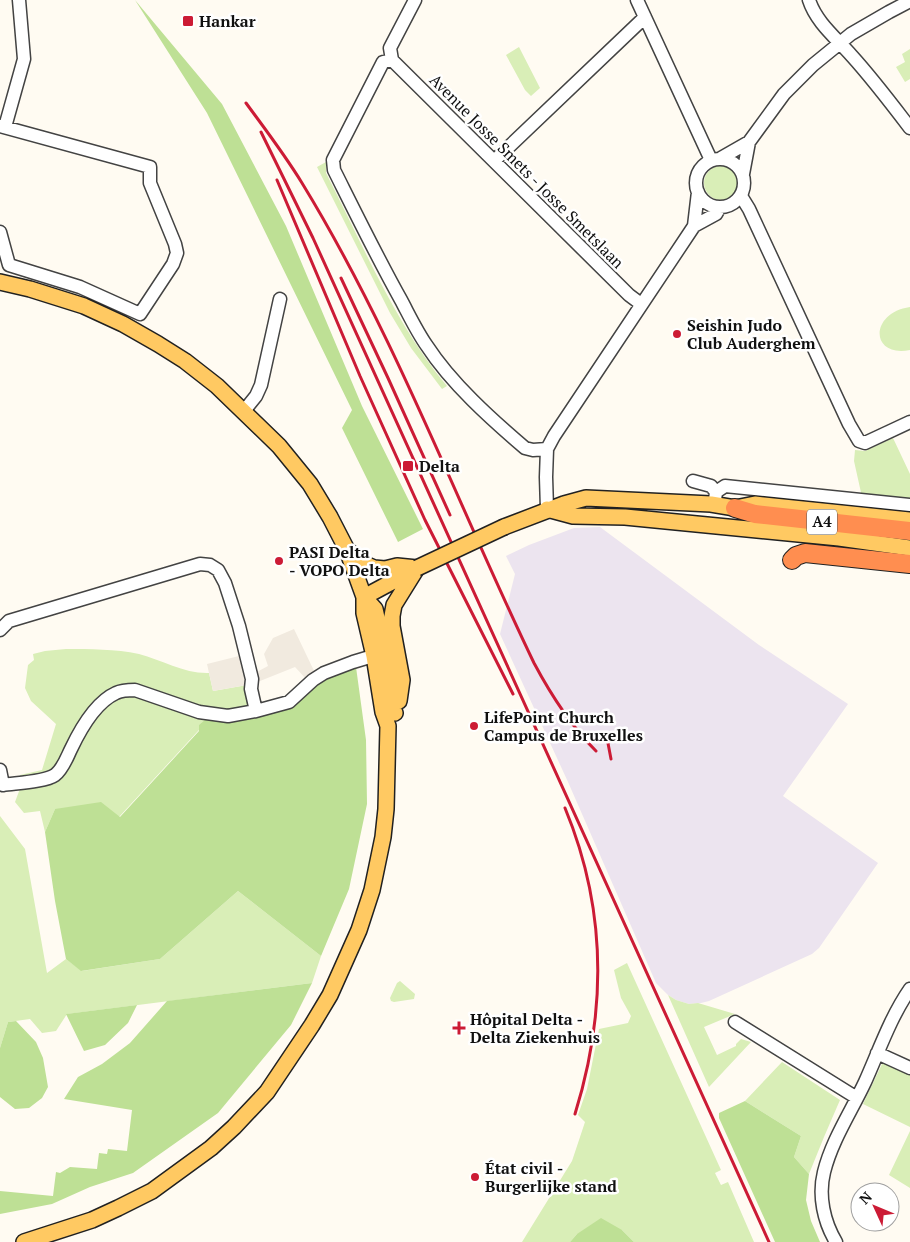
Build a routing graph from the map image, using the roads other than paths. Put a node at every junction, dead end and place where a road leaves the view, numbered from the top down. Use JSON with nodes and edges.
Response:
{"nodes":[{"id":1,"x":19,"y":0,"type":"edge"},
{"id":2,"x":414,"y":0,"type":"edge"},
{"id":3,"x":637,"y":0,"type":"edge"},
{"id":4,"x":809,"y":0,"type":"edge"},
{"id":5,"x":910,"y":1,"type":"edge"},
{"id":6,"x":645,"y":17,"type":"junction"},
{"id":7,"x":840,"y":43,"type":"junction"},
{"id":8,"x":392,"y":60,"type":"junction"},
{"id":9,"x":2,"y":126,"type":"edge"},
{"id":10,"x":910,"y":128,"type":"edge"},
{"id":11,"x":749,"y":142,"type":"junction"},
{"id":12,"x":716,"y":159,"type":"junction"},
{"id":13,"x":494,"y":161,"type":"junction"},
{"id":14,"x":743,"y":174,"type":"junction"},
{"id":15,"x":698,"y":192,"type":"junction"},
{"id":16,"x":741,"y":196,"type":"junction"},
{"id":17,"x":720,"y":207,"type":"junction"},
{"id":18,"x":694,"y":226,"type":"junction"},
{"id":19,"x":0,"y":232,"type":"edge"},
{"id":20,"x":0,"y":282,"type":"edge"},
{"id":21,"x":280,"y":299,"type":"dead end"},
{"id":22,"x":641,"y":304,"type":"junction"},
{"id":23,"x":244,"y":411,"type":"junction"},
{"id":24,"x":910,"y":422,"type":"edge"},
{"id":25,"x":547,"y":449,"type":"junction"},
{"id":26,"x":693,"y":481,"type":"dead end"},
{"id":27,"x":715,"y":498,"type":"junction"},
{"id":28,"x":910,"y":505,"type":"edge"},
{"id":29,"x":736,"y":508,"type":"junction"},
{"id":30,"x":548,"y":510,"type":"junction"},
{"id":31,"x":910,"y":520,"type":"edge"},
{"id":32,"x":910,"y":531,"type":"edge"},
{"id":33,"x":910,"y":548,"type":"edge"},
{"id":34,"x":346,"y":550,"type":"junction"},
{"id":35,"x":792,"y":560,"type":"dead end"},
{"id":36,"x":910,"y":564,"type":"edge"},
{"id":37,"x":417,"y":568,"type":"junction"},
{"id":38,"x":364,"y":597,"type":"junction"},
{"id":39,"x":0,"y":630,"type":"edge"},
{"id":40,"x":380,"y":654,"type":"junction"},
{"id":41,"x":256,"y":711,"type":"junction"},
{"id":42,"x":395,"y":713,"type":"junction"},
{"id":43,"x":388,"y":726,"type":"junction"},
{"id":44,"x":0,"y":770,"type":"edge"},
{"id":45,"x":910,"y":990,"type":"edge"},
{"id":46,"x":735,"y":1022,"type":"dead end"},
{"id":47,"x":877,"y":1053,"type":"junction"},
{"id":48,"x":910,"y":1068,"type":"edge"},
{"id":49,"x":856,"y":1098,"type":"junction"},
{"id":50,"x":24,"y":1242,"type":"edge"},
{"id":51,"x":836,"y":1242,"type":"edge"}],
"edges":[{"from":1,"to":9,"type":"street"},
{"from":2,"to":8,"type":"street"},
{"from":3,"to":6,"type":"street"},
{"from":4,"to":7,"type":"street"},
{"from":5,"to":7,"type":"street"},
{"from":6,"to":12,"type":"street"},
{"from":6,"to":13,"type":"street"},
{"from":7,"to":10,"type":"street"},
{"from":7,"to":11,"type":"street"},
{"from":8,"to":13,"type":"street","name":"Avenue Josse Smets - Josse Smetslaan"},
{"from":8,"to":25,"type":"street"},
{"from":9,"to":19,"type":"street"},
{"from":11,"to":12,"type":"street"},
{"from":11,"to":14,"type":"street"},
{"from":12,"to":14,"type":"street"},
{"from":12,"to":15,"type":"street"},
{"from":13,"to":22,"type":"street","name":"Avenue Josse Smets - Josse Smetslaan"},
{"from":14,"to":16,"type":"street"},
{"from":15,"to":17,"type":"street"},
{"from":15,"to":18,"type":"street"},
{"from":16,"to":17,"type":"street"},
{"from":16,"to":24,"type":"street"},
{"from":17,"to":18,"type":"street"},
{"from":18,"to":22,"type":"street"},
{"from":20,"to":23,"type":"main road"},
{"from":21,"to":23,"type":"street"},
{"from":22,"to":25,"type":"street"},
{"from":23,"to":34,"type":"main road"},
{"from":25,"to":30,"type":"street"},
{"from":26,"to":27,"type":"street"},
{"from":27,"to":28,"type":"street"},
{"from":27,"to":29,"type":"main road"},
{"from":27,"to":30,"type":"main road"},
{"from":29,"to":31,"type":"main road"},
{"from":29,"to":32,"type":"highway","number":"A4"},
{"from":30,"to":33,"type":"main road"},
{"from":30,"to":37,"type":"main road","bridge":true},
{"from":34,"to":37,"type":"main road"},
{"from":34,"to":38,"type":"main road"},
{"from":35,"to":36,"type":"highway"},
{"from":37,"to":38,"type":"main road"},
{"from":37,"to":42,"type":"main road"},
{"from":38,"to":40,"type":"main road"},
{"from":39,"to":41,"type":"street"},
{"from":40,"to":41,"type":"street"},
{"from":40,"to":42,"type":"main road"},
{"from":40,"to":43,"type":"main road"},
{"from":41,"to":44,"type":"street"},
{"from":42,"to":43,"type":"main road"},
{"from":43,"to":50,"type":"main road"},
{"from":45,"to":47,"type":"street"},
{"from":46,"to":49,"type":"street"},
{"from":47,"to":48,"type":"street"},
{"from":47,"to":49,"type":"street"},
{"from":49,"to":51,"type":"street"}]}
